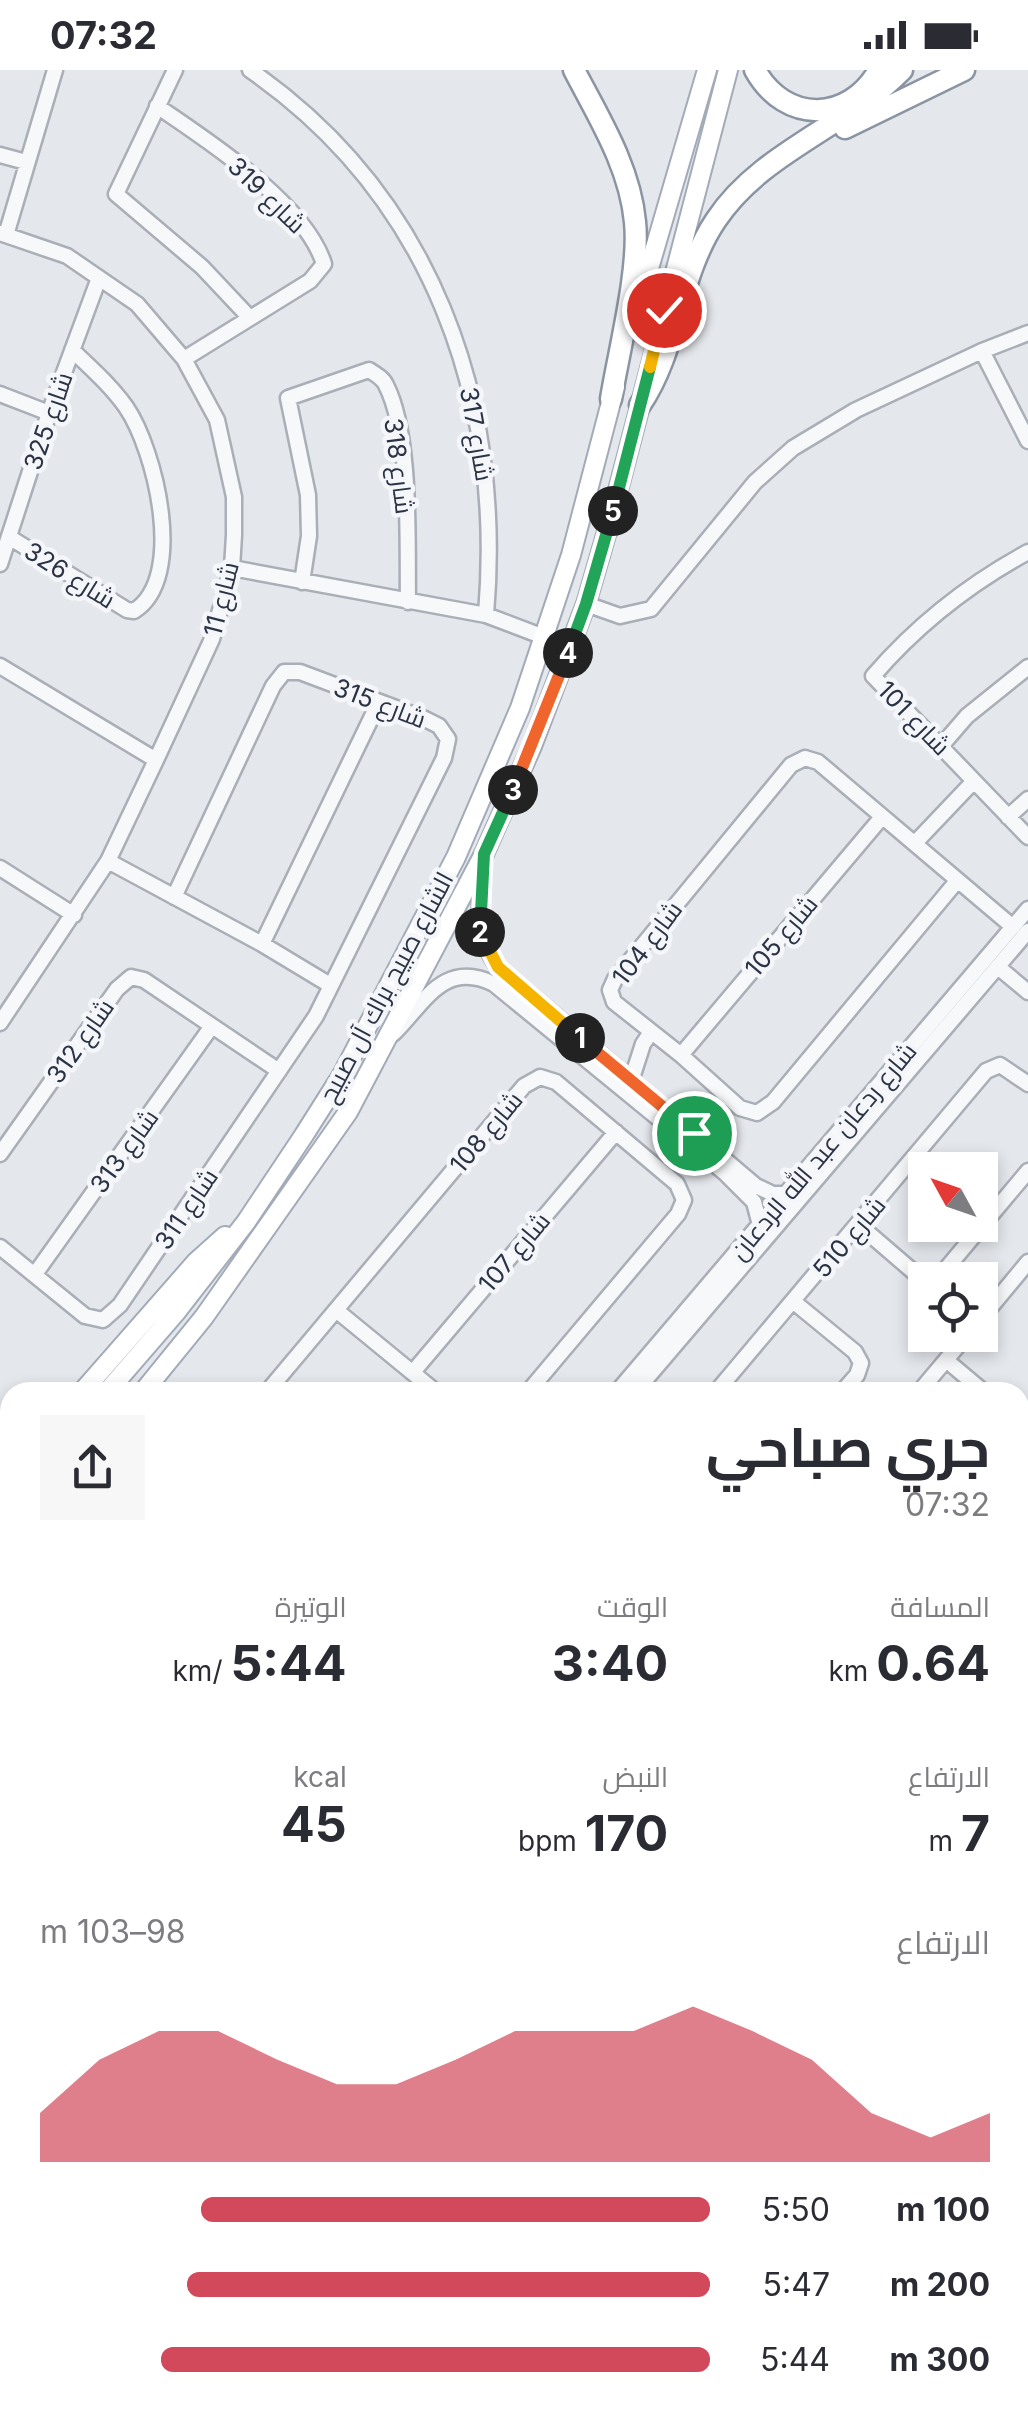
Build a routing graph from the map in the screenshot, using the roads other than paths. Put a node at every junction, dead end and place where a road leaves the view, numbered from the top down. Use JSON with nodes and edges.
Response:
{"nodes":[{"id":1,"x":55,"y":70,"type":"edge"},
{"id":2,"x":175,"y":70,"type":"edge"},
{"id":3,"x":250,"y":70,"type":"edge"},
{"id":4,"x":574,"y":70,"type":"edge"},
{"id":5,"x":586,"y":70,"type":"edge"},
{"id":6,"x":706,"y":70,"type":"edge"},
{"id":7,"x":728,"y":70,"type":"edge"},
{"id":8,"x":755,"y":70,"type":"edge"},
{"id":9,"x":879,"y":70,"type":"edge"},
{"id":10,"x":902,"y":70,"type":"edge"},
{"id":11,"x":964,"y":70,"type":"edge"},
{"id":12,"x":157,"y":106,"type":"junction"},
{"id":13,"x":606,"y":132,"type":"junction"},
{"id":14,"x":0,"y":155,"type":"edge"},
{"id":15,"x":26,"y":162,"type":"junction"},
{"id":16,"x":748,"y":184,"type":"junction"},
{"id":17,"x":3,"y":234,"type":"edge"},
{"id":18,"x":99,"y":278,"type":"junction"},
{"id":19,"x":250,"y":318,"type":"junction"},
{"id":20,"x":1028,"y":333,"type":"edge"},
{"id":21,"x":72,"y":350,"type":"junction"},
{"id":22,"x":982,"y":351,"type":"junction"},
{"id":23,"x":184,"y":358,"type":"junction"},
{"id":24,"x":0,"y":394,"type":"edge"},
{"id":25,"x":611,"y":400,"type":"junction"},
{"id":26,"x":640,"y":406,"type":"junction"},
{"id":27,"x":50,"y":413,"type":"junction"},
{"id":28,"x":1028,"y":441,"type":"edge"},
{"id":29,"x":9,"y":537,"type":"junction"},
{"id":30,"x":1028,"y":552,"type":"edge"},
{"id":31,"x":0,"y":564,"type":"edge"},
{"id":32,"x":232,"y":568,"type":"junction"},
{"id":33,"x":302,"y":582,"type":"junction"},
{"id":34,"x":408,"y":602,"type":"junction"},
{"id":35,"x":586,"y":604,"type":"junction"},
{"id":36,"x":486,"y":615,"type":"junction"},
{"id":37,"x":544,"y":637,"type":"junction"},
{"id":38,"x":0,"y":666,"type":"edge"},
{"id":39,"x":1028,"y":667,"type":"edge"},
{"id":40,"x":379,"y":702,"type":"junction"},
{"id":41,"x":942,"y":745,"type":"junction"},
{"id":42,"x":156,"y":760,"type":"junction"},
{"id":43,"x":973,"y":782,"type":"junction"},
{"id":44,"x":1028,"y":799,"type":"edge"},
{"id":45,"x":882,"y":817,"type":"junction"},
{"id":46,"x":1008,"y":818,"type":"junction"},
{"id":47,"x":1028,"y":837,"type":"edge"},
{"id":48,"x":915,"y":844,"type":"junction"},
{"id":49,"x":484,"y":854,"type":"junction"},
{"id":50,"x":108,"y":861,"type":"junction"},
{"id":51,"x":0,"y":868,"type":"edge"},
{"id":52,"x":957,"y":881,"type":"junction"},
{"id":53,"x":174,"y":897,"type":"junction"},
{"id":54,"x":1028,"y":909,"type":"edge"},
{"id":55,"x":74,"y":915,"type":"junction"},
{"id":56,"x":1021,"y":929,"type":"edge"},
{"id":57,"x":262,"y":944,"type":"junction"},
{"id":58,"x":998,"y":967,"type":"junction"},
{"id":59,"x":330,"y":985,"type":"junction"},
{"id":60,"x":1028,"y":992,"type":"edge"},
{"id":61,"x":0,"y":1023,"type":"edge"},
{"id":62,"x":212,"y":1026,"type":"junction"},
{"id":63,"x":652,"y":1032,"type":"junction"},
{"id":64,"x":385,"y":1042,"type":"junction"},
{"id":65,"x":681,"y":1055,"type":"junction"},
{"id":66,"x":279,"y":1071,"type":"junction"},
{"id":67,"x":632,"y":1081,"type":"junction"},
{"id":68,"x":1028,"y":1084,"type":"edge"},
{"id":69,"x":616,"y":1132,"type":"junction"},
{"id":70,"x":0,"y":1154,"type":"edge"},
{"id":71,"x":1028,"y":1171,"type":"edge"},
{"id":72,"x":752,"y":1191,"type":"junction"},
{"id":73,"x":786,"y":1194,"type":"junction"},
{"id":74,"x":246,"y":1222,"type":"junction"},
{"id":75,"x":760,"y":1225,"type":"junction"},
{"id":76,"x":858,"y":1225,"type":"junction"},
{"id":77,"x":0,"y":1248,"type":"edge"},
{"id":78,"x":952,"y":1262,"type":"edge"},
{"id":79,"x":1028,"y":1262,"type":"edge"},
{"id":80,"x":908,"y":1267,"type":"edge"},
{"id":81,"x":35,"y":1274,"type":"junction"},
{"id":82,"x":998,"y":1298,"type":"edge"},
{"id":83,"x":794,"y":1302,"type":"junction"},
{"id":84,"x":336,"y":1310,"type":"junction"},
{"id":85,"x":687,"y":1322,"type":"junction"},
{"id":86,"x":953,"y":1352,"type":"edge"},
{"id":87,"x":137,"y":1358,"type":"junction"},
{"id":88,"x":946,"y":1360,"type":"junction"},
{"id":89,"x":412,"y":1372,"type":"junction"},
{"id":90,"x":91,"y":1382,"type":"edge"},
{"id":91,"x":115,"y":1382,"type":"edge"},
{"id":92,"x":124,"y":1382,"type":"edge"},
{"id":93,"x":151,"y":1382,"type":"edge"},
{"id":94,"x":280,"y":1382,"type":"edge"},
{"id":95,"x":424,"y":1382,"type":"edge"},
{"id":96,"x":536,"y":1382,"type":"edge"},
{"id":97,"x":638,"y":1382,"type":"edge"},
{"id":98,"x":725,"y":1382,"type":"edge"},
{"id":99,"x":850,"y":1382,"type":"edge"},
{"id":100,"x":927,"y":1382,"type":"edge"},
{"id":101,"x":972,"y":1382,"type":"edge"}],
"edges":[{"from":1,"to":15,"type":"street"},
{"from":2,"to":12,"type":"street"},
{"from":3,"to":36,"type":"street","name":"شارع 317"},
{"from":4,"to":13,"type":"highway"},
{"from":5,"to":13,"type":"highway"},
{"from":6,"to":25,"type":"main road","name":"الشارع صبيح براك آل صبيح"},
{"from":7,"to":26,"type":"main road","name":"الشارع صبيح براك آل صبيح"},
{"from":8,"to":9,"type":"highway"},
{"from":10,"to":16,"type":"highway"},
{"from":11,"to":16,"type":"highway"},
{"from":12,"to":19,"type":"street"},
{"from":12,"to":19,"type":"street","name":"شارع 319"},
{"from":13,"to":25,"type":"highway"},
{"from":14,"to":15,"type":"street"},
{"from":15,"to":17,"type":"street"},
{"from":16,"to":26,"type":"highway"},
{"from":17,"to":18,"type":"street","name":"شارع 11"},
{"from":18,"to":21,"type":"street","name":"شارع 325"},
{"from":18,"to":23,"type":"street","name":"شارع 11"},
{"from":19,"to":23,"type":"street","name":"شارع 319"},
{"from":20,"to":22,"type":"street"},
{"from":21,"to":27,"type":"street","name":"شارع 325"},
{"from":21,"to":29,"type":"street","name":"شارع 326"},
{"from":22,"to":28,"type":"street"},
{"from":22,"to":35,"type":"street"},
{"from":23,"to":32,"type":"street","name":"شارع 11"},
{"from":24,"to":27,"type":"street"},
{"from":25,"to":37,"type":"main road","name":"الشارع صبيح براك آل صبيح"},
{"from":26,"to":35,"type":"main road","name":"الشارع صبيح براك آل صبيح"},
{"from":27,"to":29,"type":"street","name":"شارع 325"},
{"from":29,"to":31,"type":"street","name":"شارع 325"},
{"from":30,"to":41,"type":"street","name":"شارع 101"},
{"from":32,"to":33,"type":"street"},
{"from":32,"to":42,"type":"street","name":"شارع 11"},
{"from":33,"to":34,"type":"street"},
{"from":33,"to":34,"type":"street","name":"شارع 318"},
{"from":34,"to":36,"type":"street"},
{"from":35,"to":49,"type":"main road","name":"الشارع صبيح براك آل صبيح"},
{"from":36,"to":37,"type":"street"},
{"from":37,"to":74,"type":"main road","name":"الشارع صبيح براك آل صبيح"},
{"from":38,"to":42,"type":"street"},
{"from":39,"to":41,"type":"street"},
{"from":40,"to":53,"type":"street","name":"شارع 315"},
{"from":40,"to":57,"type":"street"},
{"from":40,"to":59,"type":"street","name":"شارع 315"},
{"from":41,"to":43,"type":"street","name":"شارع 101"},
{"from":42,"to":50,"type":"street","name":"شارع 11"},
{"from":43,"to":46,"type":"street","name":"شارع 101"},
{"from":43,"to":48,"type":"street"},
{"from":44,"to":46,"type":"street"},
{"from":45,"to":48,"type":"street","name":"شارع 104"},
{"from":45,"to":63,"type":"street","name":"شارع 104"},
{"from":45,"to":65,"type":"street","name":"شارع 105"},
{"from":46,"to":47,"type":"street","name":"شارع 101"},
{"from":48,"to":52,"type":"street","name":"شارع 104"},
{"from":49,"to":64,"type":"main road","name":"الشارع صبيح براك آل صبيح"},
{"from":49,"to":67,"type":"street"},
{"from":50,"to":53,"type":"street"},
{"from":50,"to":55,"type":"street","name":"شارع 11"},
{"from":51,"to":55,"type":"street"},
{"from":52,"to":56,"type":"street","name":"شارع 104"},
{"from":52,"to":65,"type":"street","name":"شارع 104"},
{"from":53,"to":57,"type":"street"},
{"from":54,"to":56,"type":"street","name":"شارع ردعان عبد الله الردعان"},
{"from":55,"to":61,"type":"street","name":"شارع 11"},
{"from":56,"to":58,"type":"street","name":"شارع ردعان عبد الله الردعان"},
{"from":56,"to":73,"type":"street","name":"شارع ردعان عبد الله الردعان"},
{"from":57,"to":59,"type":"street"},
{"from":58,"to":60,"type":"street"},
{"from":58,"to":85,"type":"street","name":"شارع ردعان عبد الله الردعان"},
{"from":59,"to":66,"type":"street","name":"شارع 311"},
{"from":62,"to":66,"type":"street","name":"شارع 312"},
{"from":62,"to":70,"type":"street","name":"شارع 312"},
{"from":62,"to":81,"type":"street","name":"شارع 313"},
{"from":63,"to":65,"type":"street","name":"شارع 104"},
{"from":63,"to":67,"type":"street"},
{"from":64,"to":72,"type":"street"},
{"from":64,"to":93,"type":"main road","name":"الشارع صبيح براك آل صبيح"},
{"from":66,"to":81,"type":"street","name":"شارع 311"},
{"from":67,"to":72,"type":"street"},
{"from":68,"to":76,"type":"street","name":"شارع 510"},
{"from":69,"to":84,"type":"street","name":"شارع 108"},
{"from":69,"to":89,"type":"street","name":"شارع 107"},
{"from":69,"to":96,"type":"street","name":"شارع 108"},
{"from":71,"to":78,"type":"street"},
{"from":72,"to":73,"type":"street"},
{"from":72,"to":75,"type":"street"},
{"from":73,"to":75,"type":"street","name":"شارع ردعان عبد الله الردعان"},
{"from":74,"to":87,"type":"main road","name":"الشارع صبيح براك آل صبيح"},
{"from":74,"to":90,"type":"main road"},
{"from":75,"to":85,"type":"street","name":"شارع ردعان عبد الله الردعان"},
{"from":76,"to":80,"type":"street"},
{"from":76,"to":83,"type":"street","name":"شارع 510"},
{"from":77,"to":81,"type":"street","name":"شارع 311"},
{"from":79,"to":82,"type":"street"},
{"from":83,"to":98,"type":"street","name":"شارع 510"},
{"from":83,"to":99,"type":"street"},
{"from":84,"to":89,"type":"street"},
{"from":84,"to":94,"type":"street","name":"شارع 108"},
{"from":85,"to":97,"type":"street","name":"شارع ردعان عبد الله الردعان"},
{"from":86,"to":88,"type":"street"},
{"from":87,"to":91,"type":"main road","name":"الشارع صبيح براك آل صبيح"},
{"from":87,"to":92,"type":"main road"},
{"from":88,"to":100,"type":"street"},
{"from":88,"to":101,"type":"street"},
{"from":89,"to":95,"type":"street"}]}
